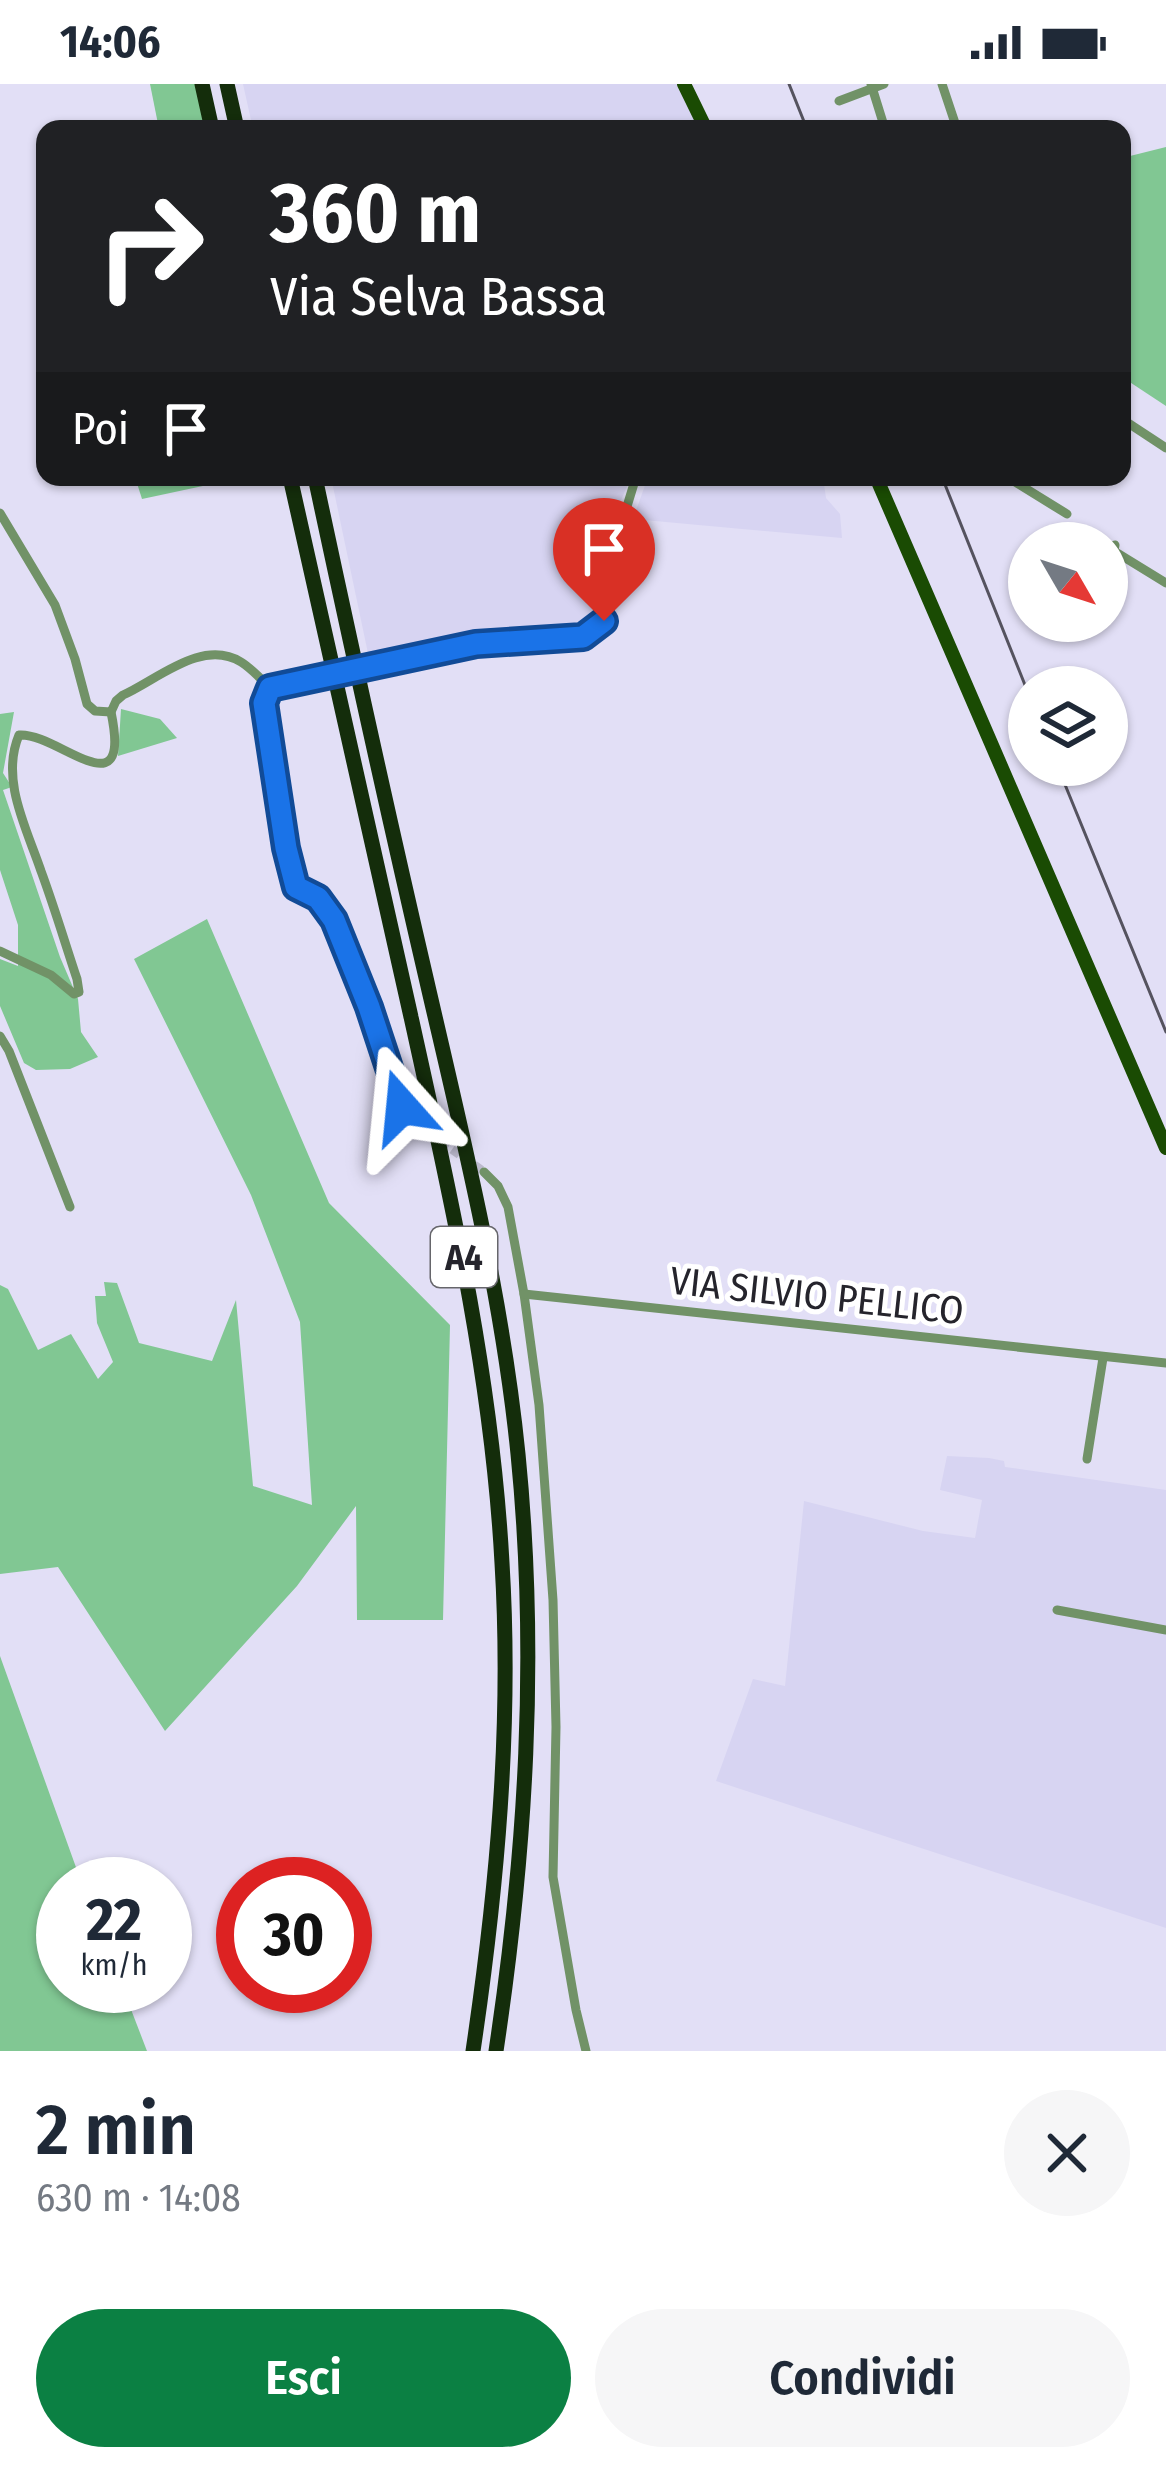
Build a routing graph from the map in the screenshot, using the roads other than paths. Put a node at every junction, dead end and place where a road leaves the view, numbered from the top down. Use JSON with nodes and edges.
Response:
{"nodes":[{"id":1,"x":202,"y":84,"type":"edge"},
{"id":2,"x":227,"y":84,"type":"edge"},
{"id":3,"x":684,"y":84,"type":"edge"},
{"id":4,"x":942,"y":84,"type":"edge"},
{"id":5,"x":876,"y":85,"type":"edge"},
{"id":6,"x":839,"y":101,"type":"dead end"},
{"id":7,"x":210,"y":120,"type":"edge"},
{"id":8,"x":235,"y":120,"type":"edge"},
{"id":9,"x":702,"y":120,"type":"edge"},
{"id":10,"x":883,"y":120,"type":"edge"},
{"id":11,"x":954,"y":120,"type":"edge"},
{"id":12,"x":1131,"y":425,"type":"edge"},
{"id":13,"x":1166,"y":448,"type":"edge"},
{"id":14,"x":292,"y":486,"type":"edge"},
{"id":15,"x":316,"y":486,"type":"edge"},
{"id":16,"x":633,"y":486,"type":"edge"},
{"id":17,"x":880,"y":486,"type":"edge"},
{"id":18,"x":1022,"y":486,"type":"edge"},
{"id":19,"x":0,"y":513,"type":"edge"},
{"id":20,"x":1067,"y":514,"type":"dead end"},
{"id":21,"x":1128,"y":560,"type":"edge"},
{"id":22,"x":1166,"y":583,"type":"edge"},
{"id":23,"x":270,"y":688,"type":"junction"},
{"id":24,"x":111,"y":712,"type":"junction"},
{"id":25,"x":0,"y":951,"type":"edge"},
{"id":26,"x":0,"y":1036,"type":"edge"},
{"id":27,"x":419,"y":1126,"type":"tunnel mouth"},
{"id":28,"x":1166,"y":1148,"type":"edge"},
{"id":29,"x":484,"y":1172,"type":"tunnel mouth"},
{"id":30,"x":70,"y":1207,"type":"dead end"},
{"id":31,"x":524,"y":1294,"type":"junction"},
{"id":32,"x":1103,"y":1358,"type":"junction"},
{"id":33,"x":1166,"y":1363,"type":"edge"},
{"id":34,"x":1087,"y":1459,"type":"dead end"},
{"id":35,"x":1057,"y":1610,"type":"dead end"},
{"id":36,"x":1166,"y":1630,"type":"edge"},
{"id":37,"x":472,"y":2051,"type":"edge"},
{"id":38,"x":496,"y":2051,"type":"edge"},
{"id":39,"x":586,"y":2051,"type":"edge"}],
"edges":[{"from":1,"to":7,"type":"highway"},
{"from":2,"to":8,"type":"highway"},
{"from":3,"to":9,"type":"main road"},
{"from":4,"to":11,"type":"street"},
{"from":5,"to":6,"type":"street"},
{"from":5,"to":10,"type":"street"},
{"from":12,"to":13,"type":"street"},
{"from":14,"to":37,"type":"highway","number":"A4"},
{"from":15,"to":38,"type":"highway","number":"A4"},
{"from":16,"to":23,"type":"street","bridge":true},
{"from":17,"to":28,"type":"main road"},
{"from":18,"to":20,"type":"street"},
{"from":19,"to":24,"type":"street"},
{"from":21,"to":22,"type":"street"},
{"from":23,"to":24,"type":"street"},
{"from":23,"to":27,"type":"street"},
{"from":24,"to":25,"type":"street"},
{"from":26,"to":30,"type":"street"},
{"from":29,"to":31,"type":"street"},
{"from":31,"to":32,"type":"street","name":"VIA SILVIO PELLICO"},
{"from":31,"to":39,"type":"street"},
{"from":32,"to":33,"type":"street","name":"VIA SILVIO PELLICO"},
{"from":32,"to":34,"type":"street"},
{"from":35,"to":36,"type":"street"}]}
